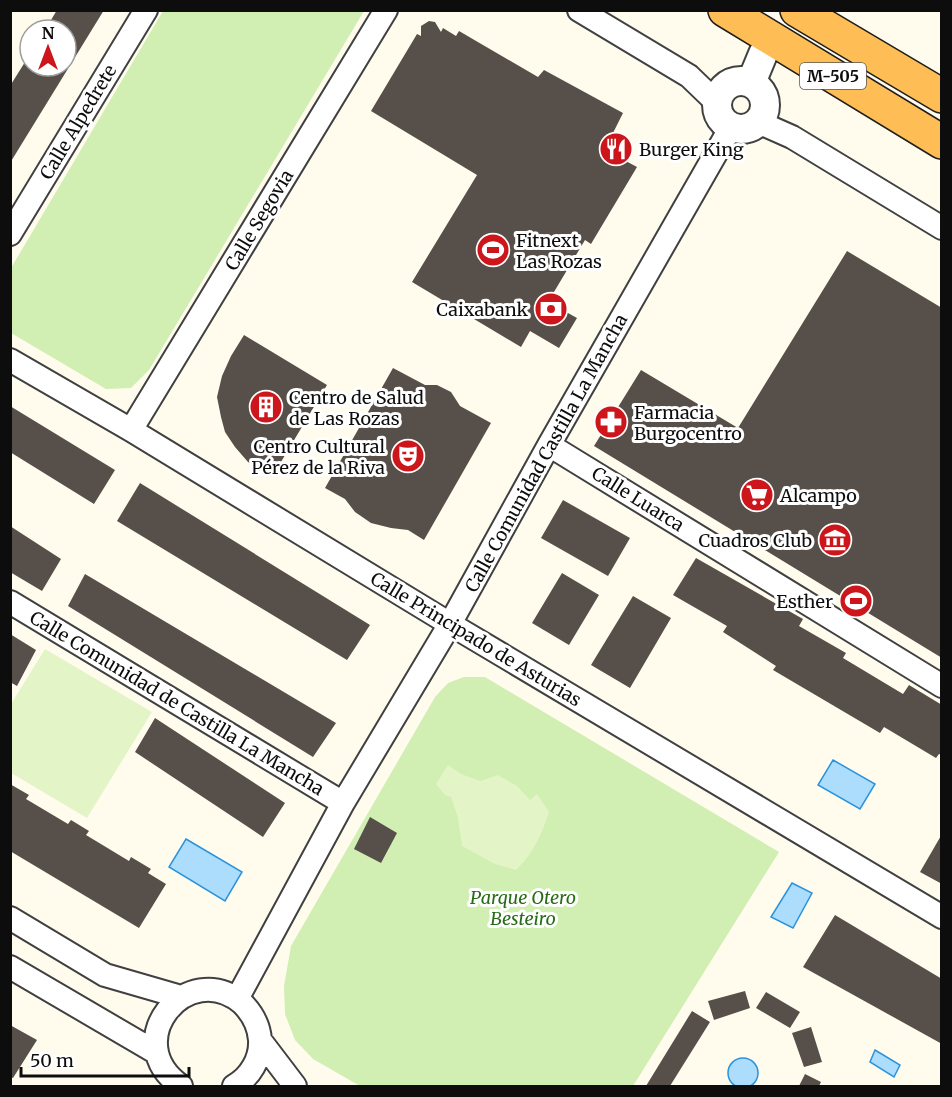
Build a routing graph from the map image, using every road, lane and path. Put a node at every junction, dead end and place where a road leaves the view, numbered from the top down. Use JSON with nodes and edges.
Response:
{"nodes":[{"id":1,"x":146,"y":10,"type":"edge"},
{"id":2,"x":386,"y":10,"type":"edge"},
{"id":3,"x":579,"y":10,"type":"edge"},
{"id":4,"x":724,"y":10,"type":"edge"},
{"id":5,"x":797,"y":10,"type":"edge"},
{"id":6,"x":763,"y":54,"type":"dead end"},
{"id":7,"x":752,"y":83,"type":"junction"},
{"id":8,"x":942,"y":96,"type":"edge"},
{"id":9,"x":724,"y":115,"type":"junction"},
{"id":10,"x":758,"y":122,"type":"junction"},
{"id":11,"x":942,"y":142,"type":"edge"},
{"id":12,"x":942,"y":228,"type":"edge"},
{"id":13,"x":10,"y":234,"type":"edge"},
{"id":14,"x":10,"y":360,"type":"edge"},
{"id":15,"x":131,"y":430,"type":"junction"},
{"id":16,"x":549,"y":445,"type":"junction"},
{"id":17,"x":10,"y":602,"type":"edge"},
{"id":18,"x":450,"y":624,"type":"junction"},
{"id":19,"x":942,"y":686,"type":"edge"},
{"id":20,"x":343,"y":803,"type":"junction"},
{"id":21,"x":942,"y":917,"type":"edge"},
{"id":22,"x":10,"y":918,"type":"edge"},
{"id":23,"x":10,"y":967,"type":"edge"},
{"id":24,"x":181,"y":997,"type":"junction"},
{"id":25,"x":237,"y":999,"type":"junction"},
{"id":26,"x":260,"y":1040,"type":"junction"},
{"id":27,"x":157,"y":1053,"type":"junction"},
{"id":28,"x":180,"y":1086,"type":"edge"},
{"id":29,"x":234,"y":1086,"type":"edge"},
{"id":30,"x":295,"y":1086,"type":"edge"}],
"edges":[{"from":1,"to":13,"type":"street","name":"Calle Alpedrete"},
{"from":2,"to":15,"type":"street","name":"Calle Segovia"},
{"from":3,"to":9,"type":"street"},
{"from":4,"to":11,"type":"highway","number":"M-505"},
{"from":5,"to":8,"type":"highway","number":"M-505"},
{"from":6,"to":7,"type":"street"},
{"from":7,"to":9,"type":"street"},
{"from":7,"to":10,"type":"street"},
{"from":9,"to":10,"type":"street"},
{"from":9,"to":16,"type":"street","name":"Calle Comunidad Castilla La Mancha"},
{"from":10,"to":12,"type":"street"},
{"from":14,"to":15,"type":"street","name":"Calle Principado de Asturias"},
{"from":15,"to":18,"type":"street","name":"Calle Principado de Asturias"},
{"from":16,"to":18,"type":"street","name":"Calle Comunidad Castilla La Mancha"},
{"from":16,"to":19,"type":"street","name":"Calle Luarca"},
{"from":17,"to":20,"type":"street","name":"Calle Comunidad de Castilla La Mancha"},
{"from":18,"to":20,"type":"street","name":"Calle Comunidad Castilla La Mancha"},
{"from":18,"to":21,"type":"street","name":"Calle Principado de Asturias"},
{"from":20,"to":25,"type":"street","name":"Calle Comunidad Castilla La Mancha"},
{"from":22,"to":24,"type":"street"},
{"from":23,"to":27,"type":"street"},
{"from":24,"to":25,"type":"street"},
{"from":24,"to":27,"type":"street"},
{"from":25,"to":26,"type":"street"},
{"from":26,"to":29,"type":"street"},
{"from":26,"to":30,"type":"street"},
{"from":27,"to":28,"type":"street"}]}
